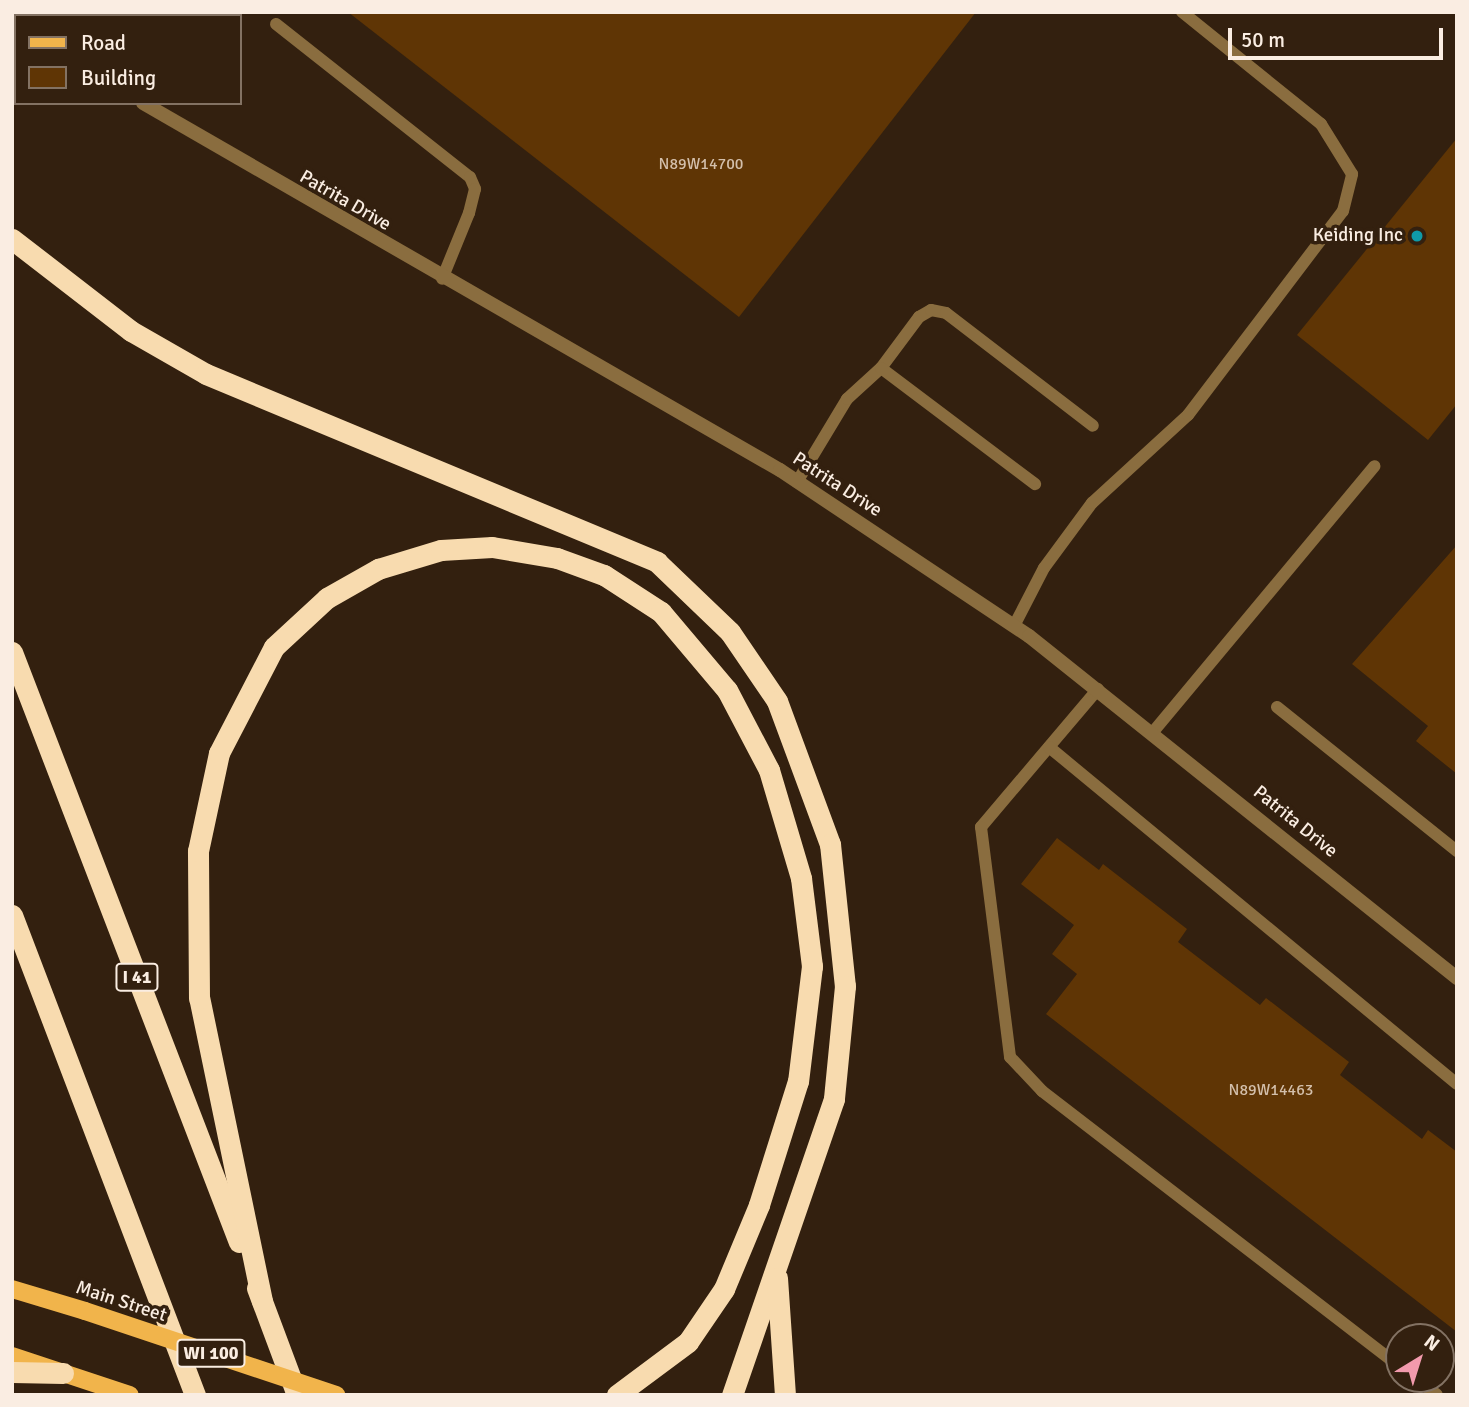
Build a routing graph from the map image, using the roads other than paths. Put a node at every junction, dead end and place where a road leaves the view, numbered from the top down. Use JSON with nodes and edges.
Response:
{"nodes":[{"id":1,"x":1182,"y":12,"type":"edge"},
{"id":2,"x":276,"y":23,"type":"dead end"},
{"id":3,"x":146,"y":105,"type":"edge"},
{"id":4,"x":12,"y":239,"type":"edge"},
{"id":5,"x":442,"y":279,"type":"junction"},
{"id":6,"x":881,"y":368,"type":"junction"},
{"id":7,"x":1093,"y":426,"type":"dead end"},
{"id":8,"x":1375,"y":466,"type":"dead end"},
{"id":9,"x":797,"y":482,"type":"junction"},
{"id":10,"x":1035,"y":484,"type":"dead end"},
{"id":11,"x":1014,"y":626,"type":"junction"},
{"id":12,"x":12,"y":652,"type":"edge"},
{"id":13,"x":1098,"y":689,"type":"junction"},
{"id":14,"x":1278,"y":707,"type":"dead end"},
{"id":15,"x":1153,"y":732,"type":"junction"},
{"id":16,"x":1049,"y":747,"type":"junction"},
{"id":17,"x":1457,"y":851,"type":"edge"},
{"id":18,"x":12,"y":915,"type":"edge"},
{"id":19,"x":1457,"y":978,"type":"edge"},
{"id":20,"x":1457,"y":1084,"type":"edge"},
{"id":21,"x":144,"y":1258,"type":"junction"},
{"id":22,"x":776,"y":1270,"type":"junction"},
{"id":23,"x":12,"y":1289,"type":"edge"},
{"id":24,"x":262,"y":1301,"type":"junction"},
{"id":25,"x":1385,"y":1355,"type":"edge"},
{"id":26,"x":12,"y":1356,"type":"edge"},
{"id":27,"x":12,"y":1372,"type":"edge"},
{"id":28,"x":63,"y":1374,"type":"junction"},
{"id":29,"x":123,"y":1393,"type":"edge"},
{"id":30,"x":182,"y":1395,"type":"edge"},
{"id":31,"x":195,"y":1395,"type":"edge"},
{"id":32,"x":298,"y":1395,"type":"edge"},
{"id":33,"x":336,"y":1395,"type":"edge"},
{"id":34,"x":617,"y":1395,"type":"edge"},
{"id":35,"x":733,"y":1395,"type":"edge"},
{"id":36,"x":785,"y":1395,"type":"edge"}],
"edges":[{"from":1,"to":11,"type":"lane"},
{"from":2,"to":5,"type":"lane"},
{"from":3,"to":5,"type":"street","name":"Patrita Drive"},
{"from":4,"to":22,"type":"highway"},
{"from":5,"to":9,"type":"street","name":"Patrita Drive"},
{"from":6,"to":7,"type":"lane"},
{"from":6,"to":9,"type":"lane"},
{"from":6,"to":10,"type":"lane"},
{"from":8,"to":15,"type":"lane"},
{"from":9,"to":11,"type":"street","name":"Patrita Drive"},
{"from":11,"to":13,"type":"street","name":"Patrita Drive"},
{"from":12,"to":24,"type":"highway","number":"I 41"},
{"from":13,"to":15,"type":"street","name":"Patrita Drive"},
{"from":13,"to":16,"type":"lane"},
{"from":14,"to":17,"type":"lane"},
{"from":15,"to":19,"type":"street","name":"Patrita Drive"},
{"from":16,"to":20,"type":"lane"},
{"from":16,"to":25,"type":"lane"},
{"from":18,"to":21,"type":"highway"},
{"from":21,"to":30,"type":"highway"},
{"from":21,"to":31,"type":"highway"},
{"from":22,"to":35,"type":"highway"},
{"from":22,"to":36,"type":"highway"},
{"from":23,"to":33,"type":"main road","name":"Main Street","number":"WI 100","bridge":true},
{"from":24,"to":32,"type":"highway","number":"I 41"},
{"from":24,"to":34,"type":"highway"},
{"from":26,"to":28,"type":"main road"},
{"from":27,"to":28,"type":"highway"},
{"from":28,"to":29,"type":"main road"}]}
